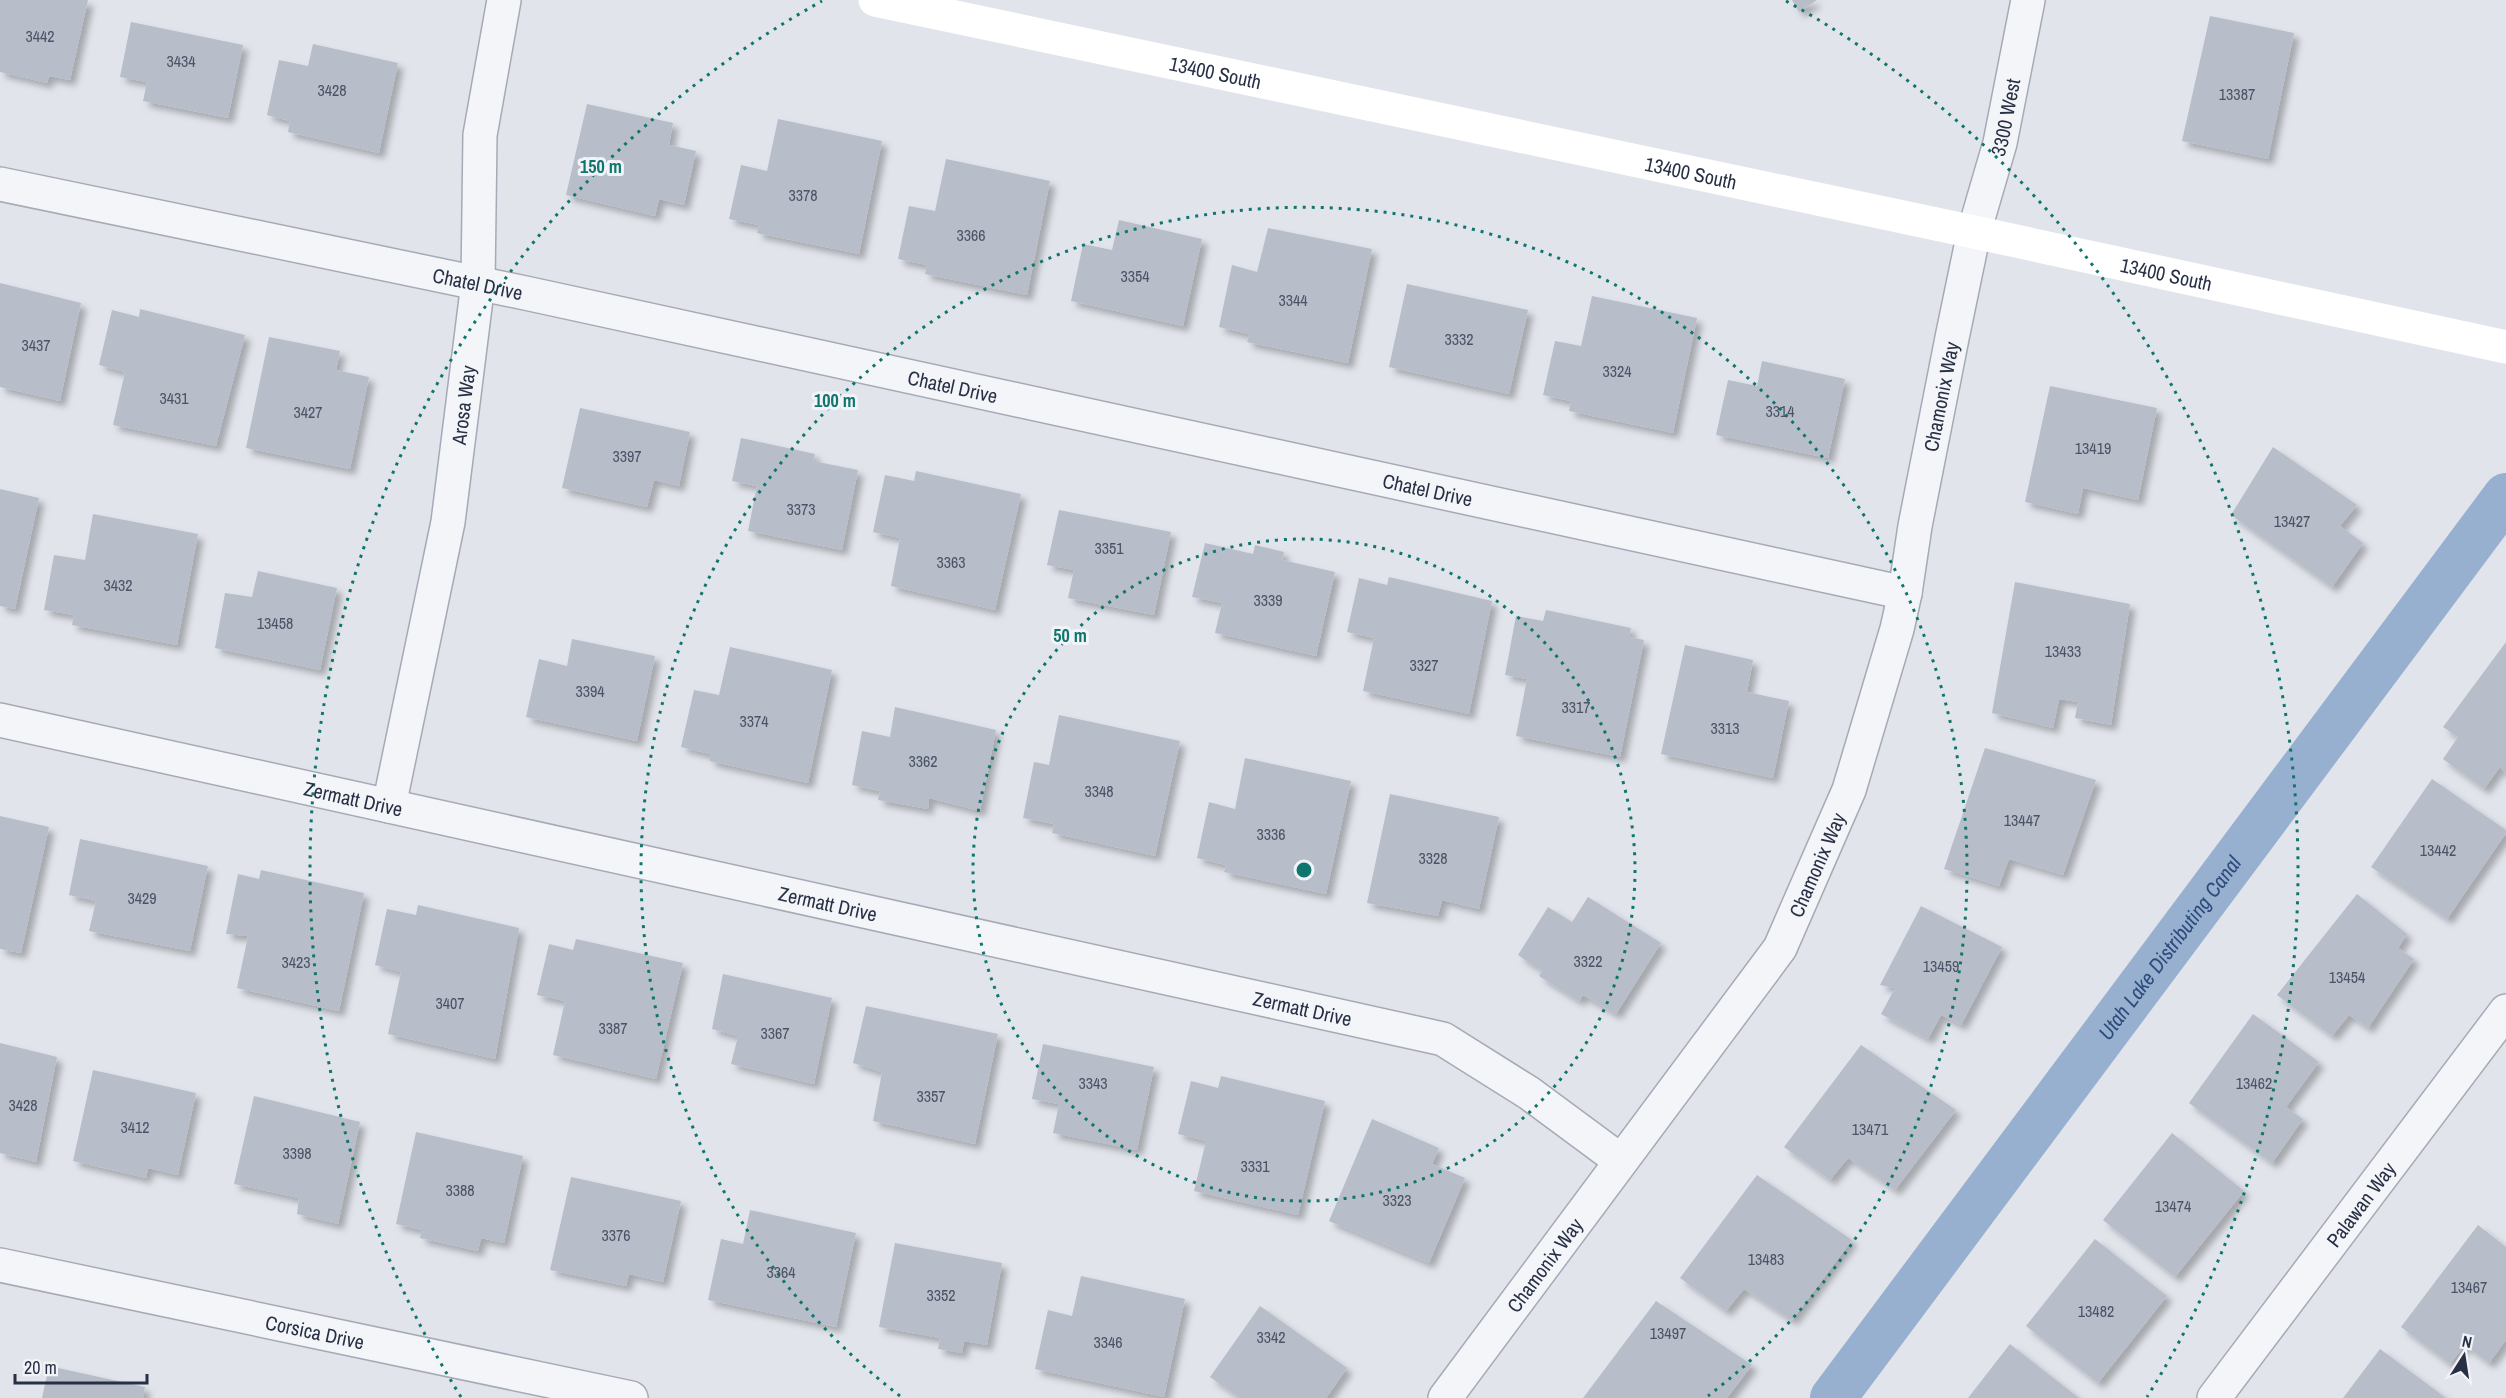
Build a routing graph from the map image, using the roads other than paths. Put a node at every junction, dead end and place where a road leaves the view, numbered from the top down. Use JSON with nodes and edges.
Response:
{"nodes":[{"id":1,"x":504,"y":0,"type":"edge"},
{"id":2,"x":875,"y":0,"type":"edge"},
{"id":3,"x":2028,"y":0,"type":"edge"},
{"id":4,"x":0,"y":184,"type":"edge"},
{"id":5,"x":1974,"y":232,"type":"junction"},
{"id":6,"x":478,"y":283,"type":"junction"},
{"id":7,"x":2506,"y":347,"type":"edge"},
{"id":8,"x":1905,"y":593,"type":"junction"},
{"id":9,"x":0,"y":720,"type":"edge"},
{"id":10,"x":389,"y":806,"type":"junction"},
{"id":11,"x":2506,"y":1011,"type":"edge"},
{"id":12,"x":1621,"y":1161,"type":"junction"},
{"id":13,"x":0,"y":1265,"type":"edge"},
{"id":14,"x":631,"y":1398,"type":"edge"},
{"id":15,"x":1445,"y":1398,"type":"edge"},
{"id":16,"x":2214,"y":1398,"type":"edge"}],
"edges":[{"from":1,"to":6,"type":"street","name":"Arosa Way"},
{"from":2,"to":5,"type":"main road","name":"13400 South"},
{"from":3,"to":5,"type":"street","name":"3300 West"},
{"from":4,"to":6,"type":"street","name":"Chatel Drive"},
{"from":5,"to":7,"type":"main road","name":"13400 South"},
{"from":5,"to":8,"type":"street","name":"Chamonix Way"},
{"from":6,"to":8,"type":"street","name":"Chatel Drive"},
{"from":6,"to":10,"type":"street","name":"Arosa Way"},
{"from":8,"to":12,"type":"street","name":"Chamonix Way"},
{"from":9,"to":10,"type":"street","name":"Zermatt Drive"},
{"from":10,"to":12,"type":"street","name":"Zermatt Drive"},
{"from":11,"to":16,"type":"street","name":"Palawan Way"},
{"from":12,"to":15,"type":"street","name":"Chamonix Way"},
{"from":13,"to":14,"type":"street","name":"Corsica Drive"}]}
